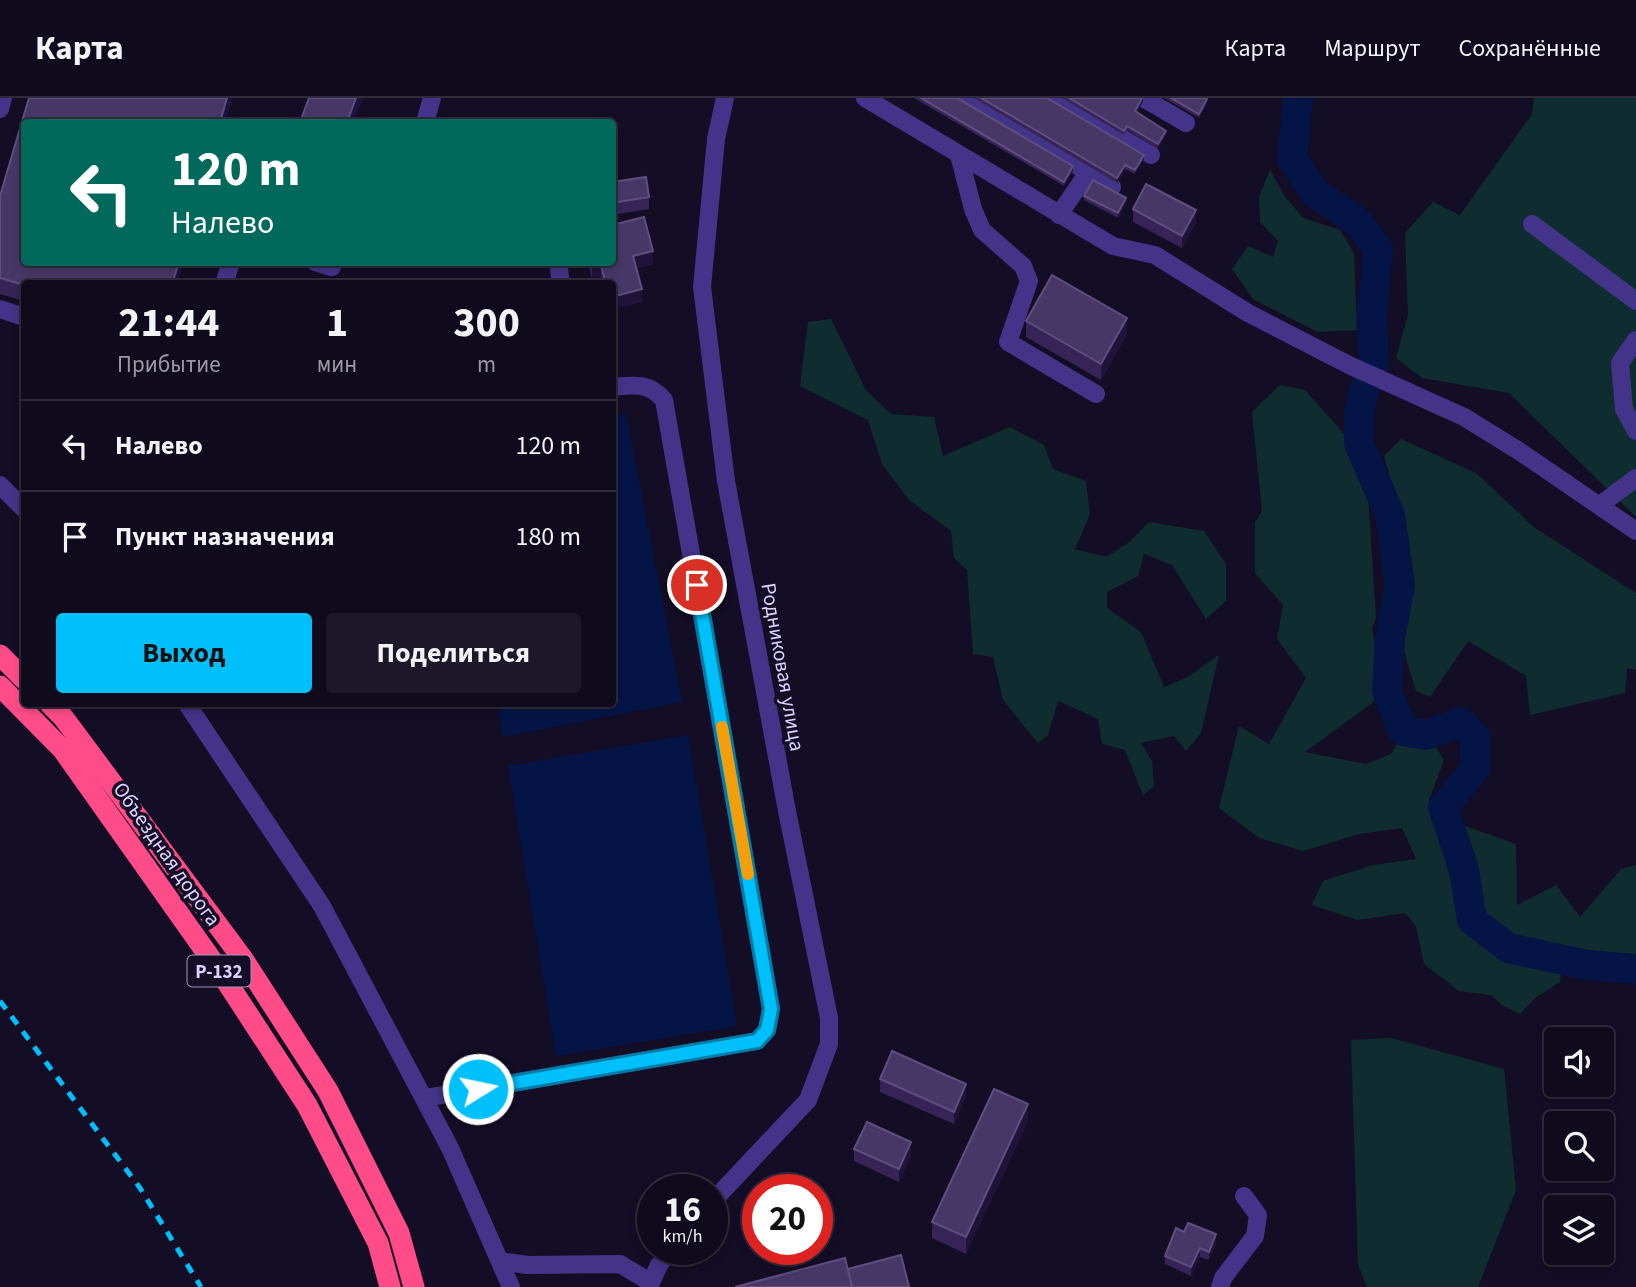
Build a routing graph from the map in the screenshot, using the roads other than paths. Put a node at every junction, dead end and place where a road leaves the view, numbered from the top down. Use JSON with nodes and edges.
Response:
{"nodes":[{"id":1,"x":3,"y":98,"type":"edge"},
{"id":2,"x":432,"y":98,"type":"edge"},
{"id":3,"x":724,"y":98,"type":"edge"},
{"id":4,"x":865,"y":98,"type":"edge"},
{"id":5,"x":901,"y":98,"type":"edge"},
{"id":6,"x":962,"y":98,"type":"edge"},
{"id":7,"x":1052,"y":98,"type":"edge"},
{"id":8,"x":1143,"y":98,"type":"edge"},
{"id":9,"x":0,"y":109,"type":"edge"},
{"id":10,"x":892,"y":114,"type":"junction"},
{"id":11,"x":426,"y":119,"type":"edge"},
{"id":12,"x":1186,"y":123,"type":"dead end"},
{"id":13,"x":959,"y":155,"type":"junction"},
{"id":14,"x":1151,"y":155,"type":"dead end"},
{"id":15,"x":1088,"y":172,"type":"junction"},
{"id":16,"x":1112,"y":187,"type":"edge"},
{"id":17,"x":1059,"y":215,"type":"junction"},
{"id":18,"x":1532,"y":224,"type":"dead end"},
{"id":19,"x":1636,"y":301,"type":"edge"},
{"id":20,"x":0,"y":309,"type":"edge"},
{"id":21,"x":21,"y":316,"type":"edge"},
{"id":22,"x":1636,"y":340,"type":"edge"},
{"id":23,"x":616,"y":387,"type":"edge"},
{"id":24,"x":1097,"y":394,"type":"dead end"},
{"id":25,"x":1636,"y":431,"type":"edge"},
{"id":26,"x":1636,"y":478,"type":"edge"},
{"id":27,"x":0,"y":485,"type":"edge"},
{"id":28,"x":1600,"y":505,"type":"junction"},
{"id":29,"x":21,"y":506,"type":"edge"},
{"id":30,"x":1636,"y":531,"type":"edge"},
{"id":31,"x":0,"y":655,"type":"edge"},
{"id":32,"x":21,"y":676,"type":"edge"},
{"id":33,"x":0,"y":686,"type":"edge"},
{"id":34,"x":53,"y":707,"type":"edge"},
{"id":35,"x":189,"y":707,"type":"edge"},
{"id":36,"x":425,"y":1098,"type":"junction"},
{"id":37,"x":728,"y":1185,"type":"edge"},
{"id":38,"x":1244,"y":1196,"type":"dead end"},
{"id":39,"x":500,"y":1261,"type":"junction"},
{"id":40,"x":661,"y":1265,"type":"edge"},
{"id":41,"x":649,"y":1284,"type":"edge"},
{"id":42,"x":390,"y":1287,"type":"edge"},
{"id":43,"x":414,"y":1287,"type":"edge"},
{"id":44,"x":511,"y":1287,"type":"edge"},
{"id":45,"x":1220,"y":1287,"type":"edge"}],
"edges":[{"from":1,"to":9,"type":"street"},
{"from":2,"to":11,"type":"street"},
{"from":3,"to":37,"type":"street","name":"Родниковая улица"},
{"from":4,"to":10,"type":"street"},
{"from":5,"to":10,"type":"street"},
{"from":6,"to":15,"type":"street"},
{"from":7,"to":14,"type":"street"},
{"from":8,"to":12,"type":"street"},
{"from":10,"to":13,"type":"street"},
{"from":13,"to":17,"type":"street"},
{"from":13,"to":24,"type":"street"},
{"from":15,"to":16,"type":"street"},
{"from":15,"to":17,"type":"street"},
{"from":17,"to":28,"type":"street"},
{"from":18,"to":19,"type":"street"},
{"from":20,"to":21,"type":"street"},
{"from":22,"to":25,"type":"street"},
{"from":23,"to":36,"type":"street"},
{"from":26,"to":28,"type":"street"},
{"from":27,"to":29,"type":"street"},
{"from":28,"to":30,"type":"street"},
{"from":31,"to":32,"type":"highway"},
{"from":33,"to":42,"type":"highway","name":"Объездная дорога","number":"Р-132"},
{"from":34,"to":43,"type":"highway","name":"Объездная дорога","number":"Р-132"},
{"from":35,"to":36,"type":"street"},
{"from":36,"to":39,"type":"street"},
{"from":38,"to":45,"type":"street"},
{"from":39,"to":41,"type":"street"},
{"from":39,"to":44,"type":"street"},
{"from":40,"to":41,"type":"street"}]}
